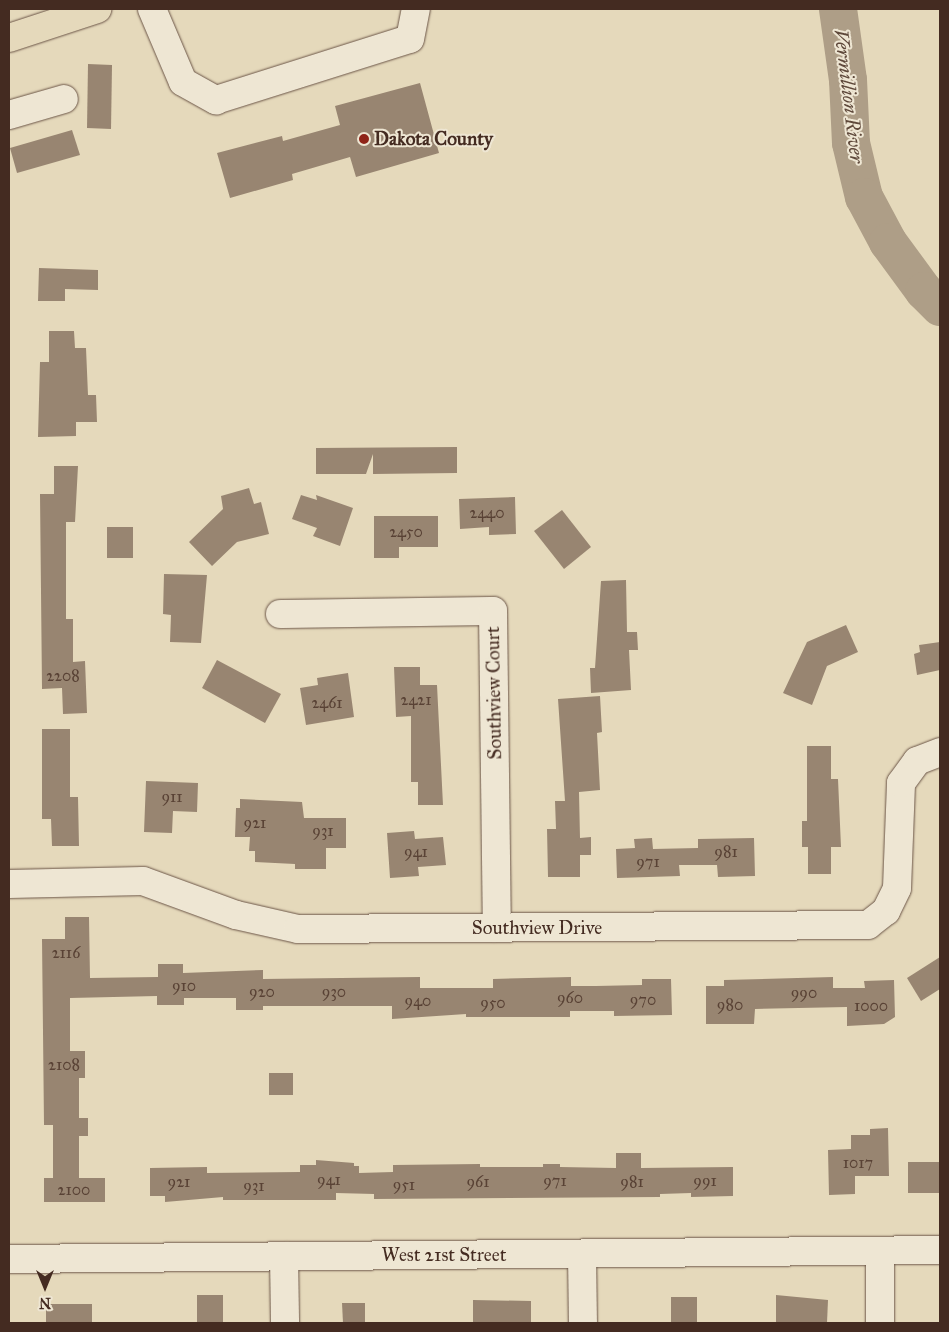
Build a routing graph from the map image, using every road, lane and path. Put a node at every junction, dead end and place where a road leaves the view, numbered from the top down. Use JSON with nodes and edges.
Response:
{"nodes":[{"id":1,"x":97,"y":9,"type":"edge"},
{"id":2,"x":152,"y":9,"type":"edge"},
{"id":3,"x":416,"y":9,"type":"edge"},
{"id":4,"x":9,"y":38,"type":"edge"},
{"id":5,"x":64,"y":98,"type":"dead end"},
{"id":6,"x":9,"y":115,"type":"edge"},
{"id":7,"x":280,"y":614,"type":"dead end"},
{"id":8,"x":940,"y":752,"type":"edge"},
{"id":9,"x":9,"y":884,"type":"edge"},
{"id":10,"x":497,"y":928,"type":"junction"},
{"id":11,"x":940,"y":1250,"type":"edge"},
{"id":12,"x":880,"y":1251,"type":"junction"},
{"id":13,"x":582,"y":1254,"type":"junction"},
{"id":14,"x":284,"y":1256,"type":"junction"},
{"id":15,"x":9,"y":1259,"type":"edge"},
{"id":16,"x":285,"y":1323,"type":"edge"},
{"id":17,"x":582,"y":1323,"type":"edge"},
{"id":18,"x":880,"y":1323,"type":"edge"}],
"edges":[{"from":1,"to":4,"type":"main road"},
{"from":2,"to":3,"type":"street"},
{"from":5,"to":6,"type":"street"},
{"from":7,"to":10,"type":"street","name":"Southview Court"},
{"from":8,"to":10,"type":"street","name":"Southview Drive"},
{"from":9,"to":10,"type":"street","name":"Southview Drive"},
{"from":11,"to":12,"type":"street","name":"West 21st Street"},
{"from":12,"to":13,"type":"street","name":"West 21st Street"},
{"from":12,"to":18,"type":"street"},
{"from":13,"to":14,"type":"street","name":"West 21st Street"},
{"from":13,"to":17,"type":"street"},
{"from":14,"to":15,"type":"street","name":"West 21st Street"},
{"from":14,"to":16,"type":"street"}]}
